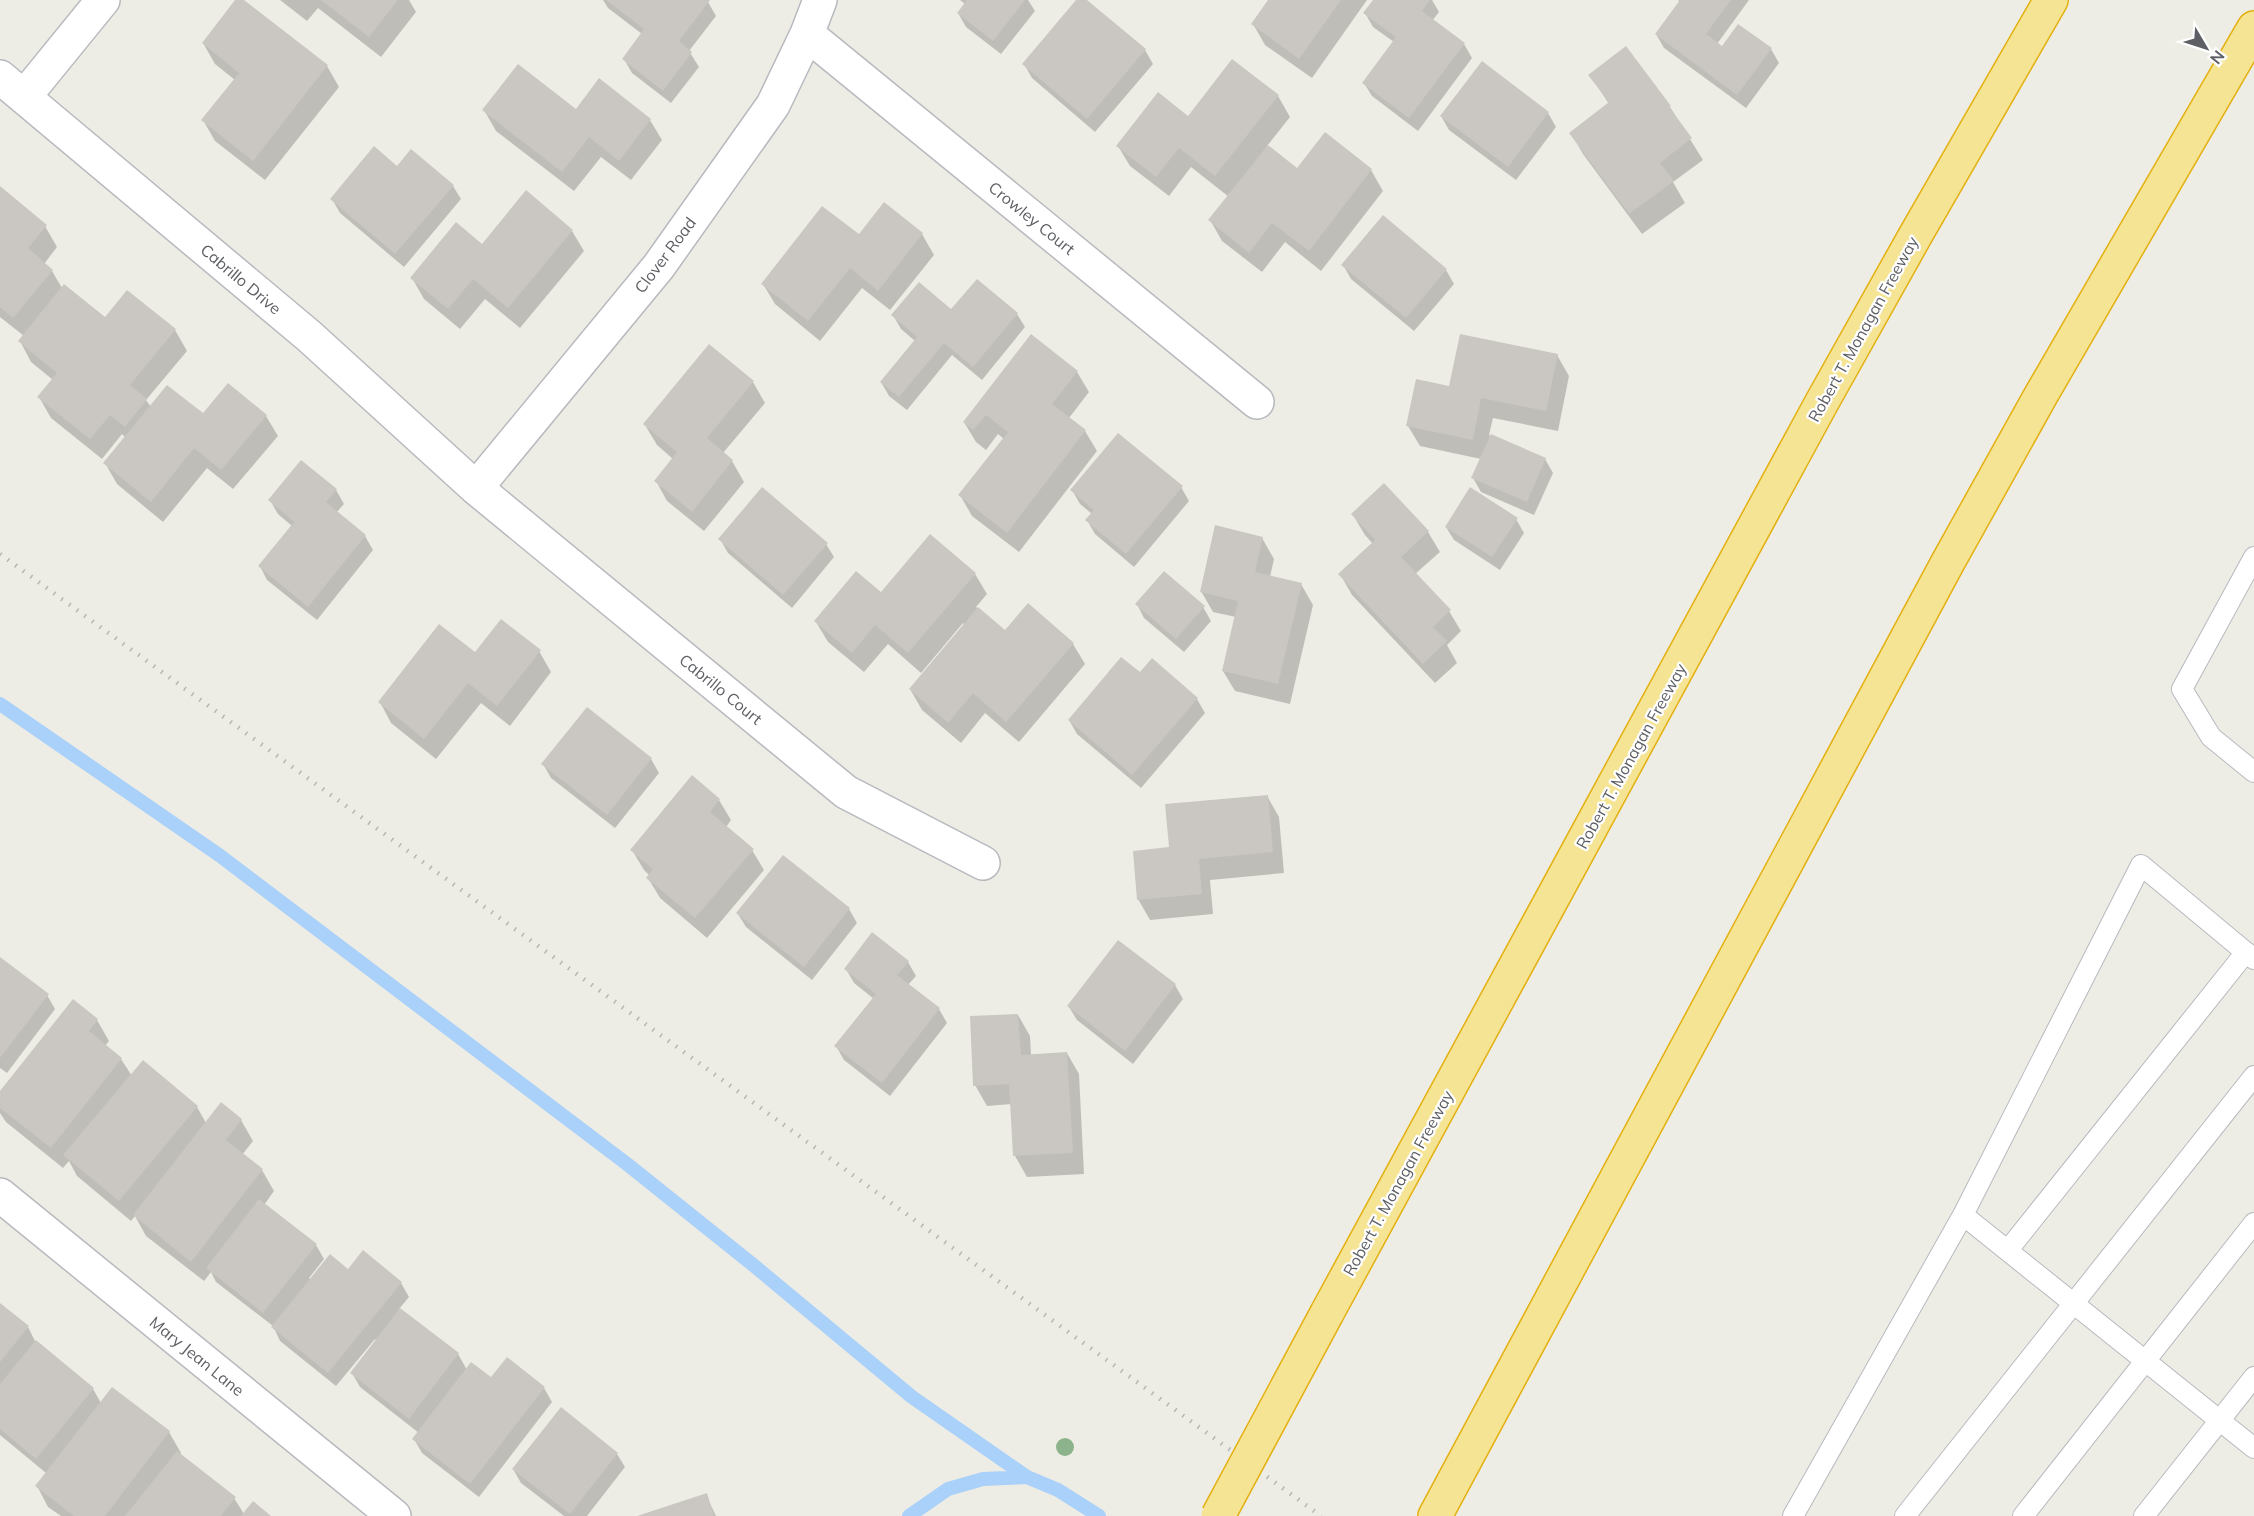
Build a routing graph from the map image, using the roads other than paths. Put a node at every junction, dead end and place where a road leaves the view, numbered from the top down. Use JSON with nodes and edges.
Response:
{"nodes":[{"id":1,"x":103,"y":0,"type":"edge"},
{"id":2,"x":820,"y":0,"type":"edge"},
{"id":3,"x":2051,"y":0,"type":"edge"},
{"id":4,"x":2254,"y":28,"type":"edge"},
{"id":5,"x":807,"y":34,"type":"junction"},
{"id":6,"x":12,"y":87,"type":"edge"},
{"id":7,"x":1257,"y":402,"type":"dead end"},
{"id":8,"x":476,"y":488,"type":"junction"},
{"id":9,"x":2254,"y":557,"type":"edge"},
{"id":10,"x":2254,"y":772,"type":"edge"},
{"id":11,"x":983,"y":863,"type":"dead end"},
{"id":12,"x":2250,"y":955,"type":"edge"},
{"id":13,"x":2254,"y":1076,"type":"edge"},
{"id":14,"x":0,"y":1196,"type":"edge"},
{"id":15,"x":1964,"y":1215,"type":"junction"},
{"id":16,"x":2254,"y":1223,"type":"edge"},
{"id":17,"x":2008,"y":1250,"type":"junction"},
{"id":18,"x":2073,"y":1303,"type":"junction"},
{"id":19,"x":2146,"y":1362,"type":"junction"},
{"id":20,"x":2254,"y":1377,"type":"edge"},
{"id":21,"x":2219,"y":1420,"type":"junction"},
{"id":22,"x":2254,"y":1448,"type":"edge"},
{"id":23,"x":394,"y":1516,"type":"edge"},
{"id":24,"x":1218,"y":1516,"type":"edge"},
{"id":25,"x":1435,"y":1516,"type":"edge"},
{"id":26,"x":1793,"y":1516,"type":"edge"},
{"id":27,"x":1905,"y":1516,"type":"edge"},
{"id":28,"x":2023,"y":1516,"type":"edge"},
{"id":29,"x":2144,"y":1516,"type":"edge"}],
"edges":[{"from":1,"to":6,"type":"street"},
{"from":2,"to":5,"type":"street","name":"Clover Road"},
{"from":3,"to":24,"type":"highway","name":"Robert T. Monagan Freeway","bridge":true},
{"from":4,"to":25,"type":"highway"},
{"from":5,"to":7,"type":"street","name":"Crowley Court"},
{"from":5,"to":8,"type":"street","name":"Clover Road"},
{"from":6,"to":8,"type":"street","name":"Cabrillo Drive"},
{"from":8,"to":11,"type":"street","name":"Cabrillo Court"},
{"from":9,"to":10,"type":"lane"},
{"from":12,"to":15,"type":"lane"},
{"from":12,"to":17,"type":"lane"},
{"from":13,"to":18,"type":"lane"},
{"from":14,"to":23,"type":"street","name":"Mary Jean Lane"},
{"from":15,"to":17,"type":"lane"},
{"from":15,"to":26,"type":"lane"},
{"from":16,"to":19,"type":"lane"},
{"from":17,"to":18,"type":"lane"},
{"from":18,"to":19,"type":"lane"},
{"from":18,"to":27,"type":"lane"},
{"from":19,"to":21,"type":"lane"},
{"from":19,"to":28,"type":"lane"},
{"from":20,"to":21,"type":"lane"},
{"from":21,"to":22,"type":"lane"},
{"from":21,"to":29,"type":"lane"}]}
